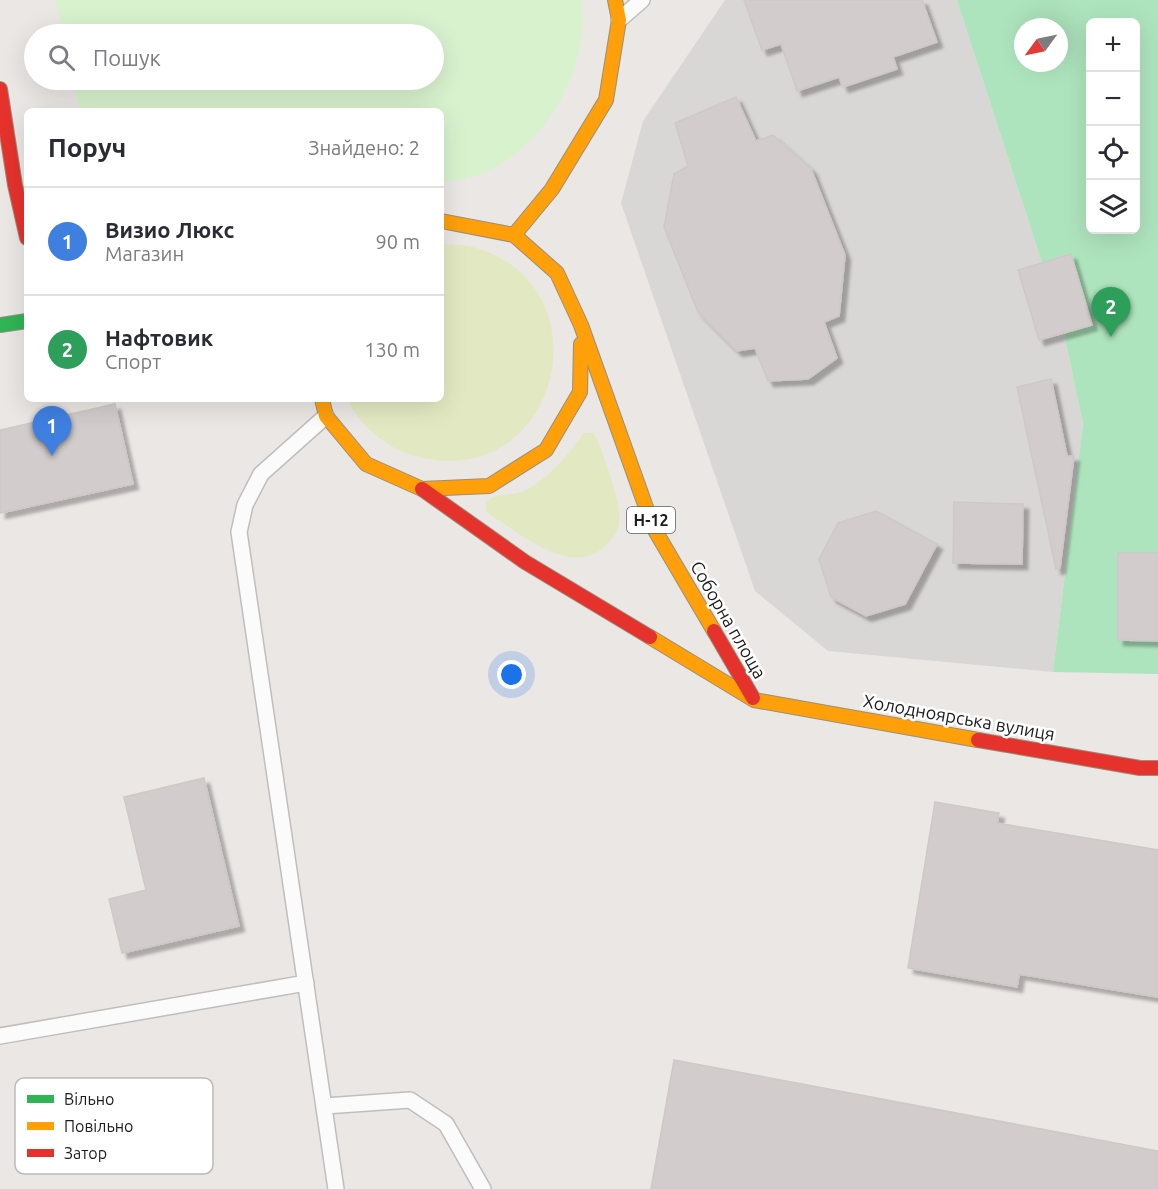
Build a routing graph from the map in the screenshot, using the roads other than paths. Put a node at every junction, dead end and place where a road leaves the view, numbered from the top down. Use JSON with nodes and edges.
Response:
{"nodes":[{"id":1,"x":615,"y":0,"type":"edge"},
{"id":2,"x":642,"y":0,"type":"edge"},
{"id":3,"x":619,"y":20,"type":"junction"},
{"id":4,"x":0,"y":89,"type":"edge"},
{"id":5,"x":444,"y":222,"type":"edge"},
{"id":6,"x":24,"y":225,"type":"edge"},
{"id":7,"x":514,"y":235,"type":"junction"},
{"id":8,"x":24,"y":321,"type":"edge"},
{"id":9,"x":581,"y":324,"type":"junction"},
{"id":10,"x":0,"y":325,"type":"edge"},
{"id":11,"x":323,"y":402,"type":"edge"},
{"id":12,"x":307,"y":405,"type":"dead end"},
{"id":13,"x":326,"y":416,"type":"junction"},
{"id":14,"x":422,"y":489,"type":"junction"},
{"id":15,"x":754,"y":700,"type":"junction"},
{"id":16,"x":1158,"y":768,"type":"edge"},
{"id":17,"x":306,"y":983,"type":"junction"},
{"id":18,"x":0,"y":1036,"type":"edge"},
{"id":19,"x":325,"y":1106,"type":"junction"},
{"id":20,"x":336,"y":1189,"type":"edge"},
{"id":21,"x":483,"y":1189,"type":"edge"}],
"edges":[{"from":1,"to":3,"type":"main road"},
{"from":2,"to":3,"type":"lane"},
{"from":3,"to":7,"type":"main road"},
{"from":4,"to":6,"type":"main road"},
{"from":5,"to":7,"type":"main road"},
{"from":7,"to":9,"type":"main road","name":"Соборна площа","number":"Н-12"},
{"from":8,"to":10,"type":"main road"},
{"from":9,"to":14,"type":"main road","name":"Соборна площа","number":"Н-12"},
{"from":9,"to":15,"type":"main road","name":"Соборна площа","number":"Н-12"},
{"from":11,"to":13,"type":"main road","name":"Соборна площа","number":"Н-12"},
{"from":12,"to":13,"type":"main road","name":"Соборна площа","number":"Н-12"},
{"from":13,"to":14,"type":"main road","name":"Соборна площа","number":"Н-12"},
{"from":13,"to":17,"type":"lane"},
{"from":14,"to":15,"type":"main road","name":"Соборна площа","number":"Н-12"},
{"from":15,"to":16,"type":"main road","name":"Холодноярська вулиця","number":"Н-12"},
{"from":17,"to":18,"type":"lane"},
{"from":17,"to":19,"type":"lane"},
{"from":19,"to":20,"type":"lane"},
{"from":19,"to":21,"type":"lane"}]}
